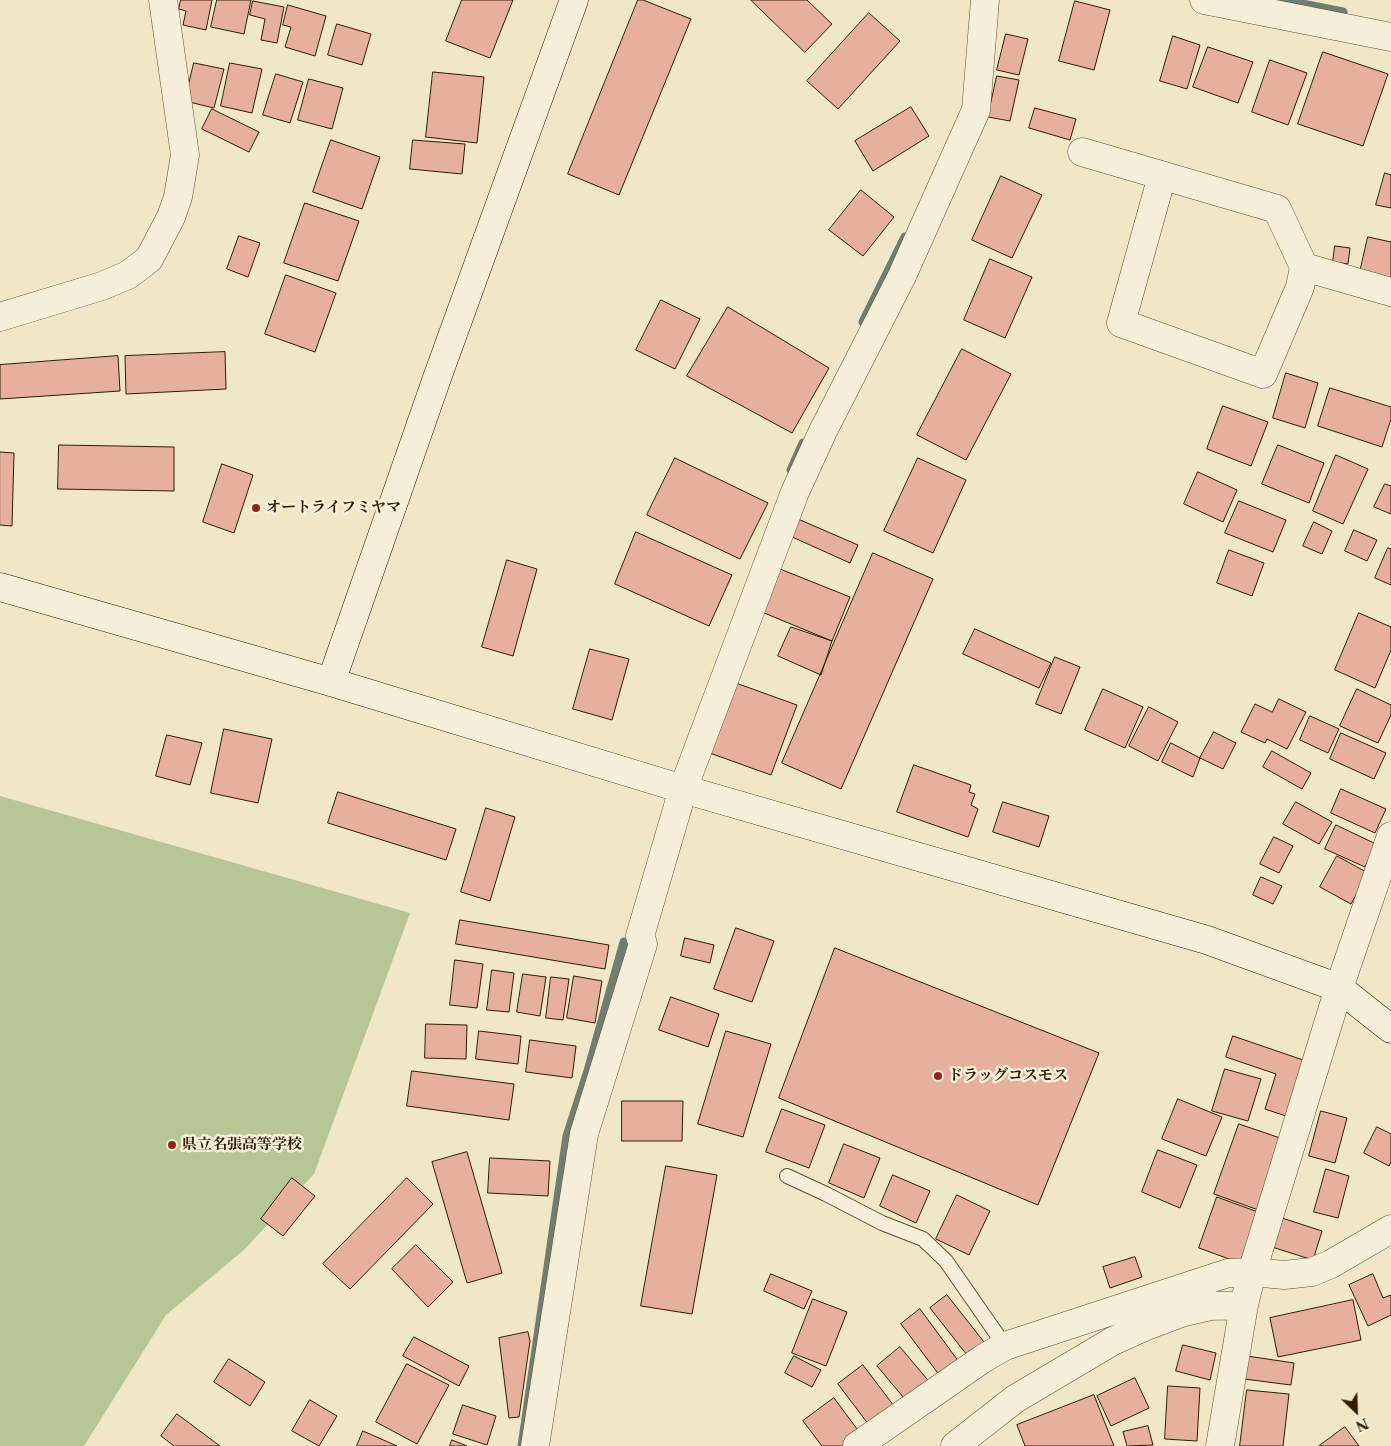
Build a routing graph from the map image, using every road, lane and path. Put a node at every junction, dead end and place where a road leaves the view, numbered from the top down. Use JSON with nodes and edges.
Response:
{"nodes":[{"id":1,"x":163,"y":0,"type":"edge"},
{"id":2,"x":574,"y":0,"type":"edge"},
{"id":3,"x":985,"y":0,"type":"edge"},
{"id":4,"x":1204,"y":0,"type":"edge"},
{"id":5,"x":1391,"y":38,"type":"edge"},
{"id":6,"x":1082,"y":152,"type":"dead end"},
{"id":7,"x":1162,"y":176,"type":"junction"},
{"id":8,"x":1304,"y":267,"type":"junction"},
{"id":9,"x":1391,"y":292,"type":"edge"},
{"id":10,"x":0,"y":317,"type":"edge"},
{"id":11,"x":0,"y":587,"type":"edge"},
{"id":12,"x":331,"y":682,"type":"junction"},
{"id":13,"x":683,"y":789,"type":"junction"},
{"id":14,"x":1391,"y":836,"type":"edge"},
{"id":15,"x":1339,"y":988,"type":"junction"},
{"id":16,"x":1391,"y":1029,"type":"edge"},
{"id":17,"x":786,"y":1176,"type":"dead end"},
{"id":18,"x":1391,"y":1229,"type":"edge"},
{"id":19,"x":1252,"y":1272,"type":"junction"},
{"id":20,"x":1244,"y":1305,"type":"junction"},
{"id":21,"x":1004,"y":1346,"type":"junction"},
{"id":22,"x":535,"y":1446,"type":"edge"},
{"id":23,"x":857,"y":1446,"type":"edge"},
{"id":24,"x":955,"y":1446,"type":"edge"},
{"id":25,"x":1220,"y":1446,"type":"edge"}],
"edges":[{"from":1,"to":10,"type":"street"},
{"from":2,"to":12,"type":"street"},
{"from":3,"to":13,"type":"street"},
{"from":4,"to":5,"type":"street"},
{"from":6,"to":7,"type":"street"},
{"from":7,"to":8,"type":"street"},
{"from":7,"to":8,"type":"street"},
{"from":8,"to":9,"type":"street"},
{"from":11,"to":12,"type":"street"},
{"from":12,"to":13,"type":"street"},
{"from":13,"to":15,"type":"street"},
{"from":13,"to":22,"type":"street"},
{"from":14,"to":15,"type":"street"},
{"from":15,"to":16,"type":"street"},
{"from":15,"to":19,"type":"street"},
{"from":17,"to":21,"type":"lane"},
{"from":18,"to":19,"type":"street"},
{"from":19,"to":20,"type":"street"},
{"from":19,"to":21,"type":"street"},
{"from":20,"to":24,"type":"street"},
{"from":20,"to":25,"type":"street"},
{"from":21,"to":23,"type":"street"}]}
